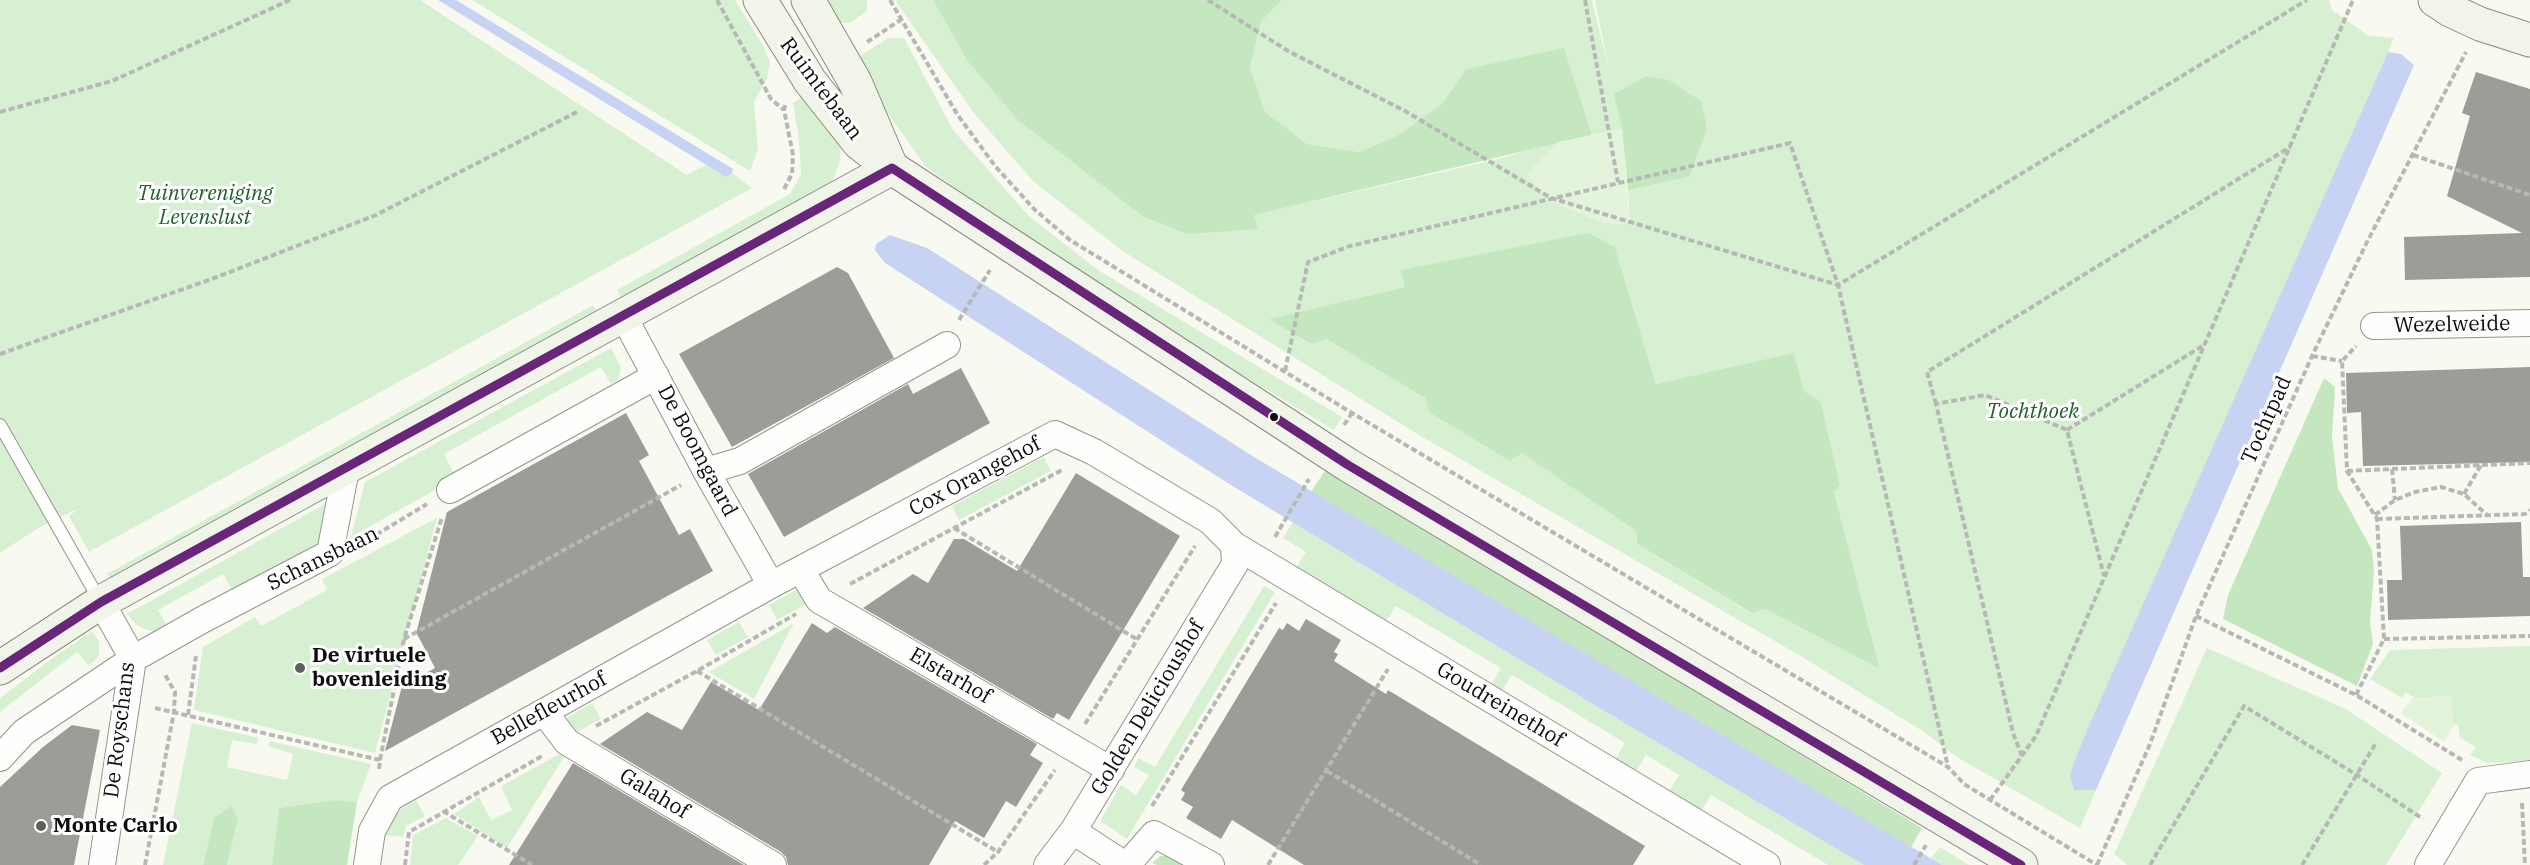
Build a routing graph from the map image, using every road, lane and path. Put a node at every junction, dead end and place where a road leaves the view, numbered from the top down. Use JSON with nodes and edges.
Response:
{"nodes":[{"id":1,"x":290,"y":0,"type":"edge"},
{"id":2,"x":717,"y":0,"type":"edge"},
{"id":3,"x":760,"y":0,"type":"edge"},
{"id":4,"x":808,"y":0,"type":"edge"},
{"id":5,"x":890,"y":0,"type":"edge"},
{"id":6,"x":1208,"y":0,"type":"edge"},
{"id":7,"x":1584,"y":0,"type":"edge"},
{"id":8,"x":2307,"y":0,"type":"edge"},
{"id":9,"x":2354,"y":0,"type":"edge"},
{"id":10,"x":2435,"y":0,"type":"edge"},
{"id":11,"x":2480,"y":24,"type":"junction"},
{"id":12,"x":2530,"y":40,"type":"edge"},
{"id":13,"x":784,"y":110,"type":"dead end"},
{"id":14,"x":0,"y":112,"type":"edge"},
{"id":15,"x":577,"y":112,"type":"dead end"},
{"id":16,"x":2290,"y":146,"type":"junction"},
{"id":17,"x":2413,"y":155,"type":"junction"},
{"id":18,"x":892,"y":168,"type":"junction"},
{"id":19,"x":1618,"y":182,"type":"junction"},
{"id":20,"x":2530,"y":195,"type":"edge"},
{"id":21,"x":1551,"y":198,"type":"junction"},
{"id":22,"x":986,"y":276,"type":"dead end"},
{"id":23,"x":1838,"y":285,"type":"junction"},
{"id":24,"x":624,"y":317,"type":"junction"},
{"id":25,"x":959,"y":320,"type":"dead end"},
{"id":26,"x":2530,"y":323,"type":"edge"},
{"id":27,"x":2374,"y":326,"type":"dead end"},
{"id":28,"x":947,"y":345,"type":"dead end"},
{"id":29,"x":2205,"y":345,"type":"junction"},
{"id":30,"x":0,"y":354,"type":"edge"},
{"id":31,"x":2312,"y":356,"type":"junction"},
{"id":32,"x":1285,"y":371,"type":"junction"},
{"id":33,"x":656,"y":376,"type":"junction"},
{"id":34,"x":1936,"y":405,"type":"junction"},
{"id":35,"x":0,"y":425,"type":"edge"},
{"id":36,"x":2067,"y":430,"type":"junction"},
{"id":37,"x":1095,"y":452,"type":"junction"},
{"id":38,"x":2530,"y":463,"type":"edge"},
{"id":39,"x":2481,"y":465,"type":"junction"},
{"id":40,"x":346,"y":469,"type":"junction"},
{"id":41,"x":2392,"y":469,"type":"junction"},
{"id":42,"x":706,"y":471,"type":"junction"},
{"id":43,"x":2347,"y":471,"type":"junction"},
{"id":44,"x":1311,"y":474,"type":"dead end"},
{"id":45,"x":450,"y":490,"type":"junction"},
{"id":46,"x":2464,"y":494,"type":"junction"},
{"id":47,"x":2395,"y":500,"type":"junction"},
{"id":48,"x":2530,"y":510,"type":"edge"},
{"id":49,"x":2487,"y":515,"type":"junction"},
{"id":50,"x":2376,"y":517,"type":"junction"},
{"id":51,"x":1210,"y":521,"type":"junction"},
{"id":52,"x":1284,"y":521,"type":"dead end"},
{"id":53,"x":954,"y":528,"type":"junction"},
{"id":54,"x":1234,"y":545,"type":"junction"},
{"id":55,"x":330,"y":553,"type":"junction"},
{"id":56,"x":801,"y":570,"type":"junction"},
{"id":57,"x":2104,"y":578,"type":"junction"},
{"id":58,"x":1291,"y":579,"type":"junction"},
{"id":59,"x":771,"y":585,"type":"junction"},
{"id":60,"x":819,"y":600,"type":"junction"},
{"id":61,"x":101,"y":602,"type":"junction"},
{"id":62,"x":2196,"y":616,"type":"junction"},
{"id":63,"x":202,"y":620,"type":"junction"},
{"id":64,"x":2530,"y":636,"type":"edge"},
{"id":65,"x":404,"y":639,"type":"junction"},
{"id":66,"x":2384,"y":639,"type":"junction"},
{"id":67,"x":1138,"y":640,"type":"junction"},
{"id":68,"x":1402,"y":645,"type":"junction"},
{"id":69,"x":133,"y":659,"type":"junction"},
{"id":70,"x":0,"y":668,"type":"edge"},
{"id":71,"x":697,"y":671,"type":"junction"},
{"id":72,"x":2356,"y":695,"type":"junction"},
{"id":73,"x":127,"y":703,"type":"junction"},
{"id":74,"x":174,"y":712,"type":"junction"},
{"id":75,"x":544,"y":712,"type":"junction"},
{"id":76,"x":188,"y":715,"type":"junction"},
{"id":77,"x":567,"y":742,"type":"junction"},
{"id":78,"x":2376,"y":744,"type":"dead end"},
{"id":79,"x":1071,"y":746,"type":"junction"},
{"id":80,"x":2022,"y":757,"type":"junction"},
{"id":81,"x":0,"y":758,"type":"edge"},
{"id":82,"x":380,"y":760,"type":"junction"},
{"id":83,"x":1948,"y":768,"type":"junction"},
{"id":84,"x":1111,"y":770,"type":"junction"},
{"id":85,"x":1327,"y":771,"type":"junction"},
{"id":86,"x":2356,"y":775,"type":"junction"},
{"id":87,"x":2526,"y":775,"type":"edge"},
{"id":88,"x":2478,"y":781,"type":"junction"},
{"id":89,"x":390,"y":798,"type":"junction"},
{"id":90,"x":1990,"y":800,"type":"junction"},
{"id":91,"x":443,"y":811,"type":"junction"},
{"id":92,"x":1073,"y":831,"type":"junction"},
{"id":93,"x":1154,"y":834,"type":"junction"},
{"id":94,"x":2446,"y":835,"type":"junction"},
{"id":95,"x":1925,"y":847,"type":"dead end"},
{"id":96,"x":998,"y":852,"type":"junction"},
{"id":97,"x":102,"y":865,"type":"edge"},
{"id":98,"x":145,"y":865,"type":"edge"},
{"id":99,"x":367,"y":865,"type":"edge"},
{"id":100,"x":405,"y":865,"type":"edge"},
{"id":101,"x":532,"y":865,"type":"edge"},
{"id":102,"x":773,"y":865,"type":"edge"},
{"id":103,"x":984,"y":865,"type":"edge"},
{"id":104,"x":1047,"y":865,"type":"edge"},
{"id":105,"x":1126,"y":865,"type":"edge"},
{"id":106,"x":1211,"y":865,"type":"edge"},
{"id":107,"x":1268,"y":865,"type":"edge"},
{"id":108,"x":1481,"y":865,"type":"edge"},
{"id":109,"x":1767,"y":865,"type":"edge"},
{"id":110,"x":1914,"y":865,"type":"edge"},
{"id":111,"x":2021,"y":865,"type":"edge"},
{"id":112,"x":2097,"y":865,"type":"edge"},
{"id":113,"x":2150,"y":865,"type":"edge"},
{"id":114,"x":2302,"y":865,"type":"edge"},
{"id":115,"x":2428,"y":865,"type":"edge"},
{"id":116,"x":2525,"y":865,"type":"edge"}],
"edges":[{"from":1,"to":14,"type":"path"},
{"from":2,"to":13,"type":"path","name":"Ruimtebaan"},
{"from":3,"to":18,"type":"street","name":"Ruimtebaan"},
{"from":4,"to":18,"type":"street","name":"Ruimtebaan"},
{"from":5,"to":32,"type":"path"},
{"from":6,"to":21,"type":"path"},
{"from":7,"to":19,"type":"path"},
{"from":8,"to":23,"type":"path"},
{"from":9,"to":16,"type":"path"},
{"from":10,"to":11,"type":"street"},
{"from":11,"to":12,"type":"street"},
{"from":11,"to":17,"type":"path","name":"Tochtpad"},
{"from":15,"to":30,"type":"path"},
{"from":16,"to":29,"type":"path"},
{"from":16,"to":34,"type":"path"},
{"from":17,"to":20,"type":"path"},
{"from":17,"to":31,"type":"path","name":"Tochtpad"},
{"from":18,"to":24,"type":"street"},
{"from":18,"to":111,"type":"street","name":"Ruimtebaan"},
{"from":19,"to":21,"type":"path"},
{"from":19,"to":23,"type":"path"},
{"from":21,"to":23,"type":"path"},
{"from":21,"to":32,"type":"path"},
{"from":22,"to":25,"type":"path"},
{"from":23,"to":83,"type":"path"},
{"from":24,"to":33,"type":"street","name":"De Boomgaard"},
{"from":24,"to":40,"type":"street"},
{"from":26,"to":27,"type":"street","name":"Wezelweide"},
{"from":28,"to":42,"type":"street"},
{"from":29,"to":36,"type":"path"},
{"from":29,"to":57,"type":"path"},
{"from":31,"to":43,"type":"path"},
{"from":31,"to":62,"type":"path","name":"Tochtpad"},
{"from":32,"to":83,"type":"path"},
{"from":33,"to":42,"type":"street","name":"De Boomgaard"},
{"from":33,"to":45,"type":"street"},
{"from":34,"to":36,"type":"path"},
{"from":34,"to":80,"type":"path"},
{"from":35,"to":61,"type":"lane"},
{"from":36,"to":57,"type":"path"},
{"from":37,"to":51,"type":"street","name":"Cox Orangehof"},
{"from":37,"to":53,"type":"path"},
{"from":37,"to":56,"type":"street","name":"Cox Orangehof"},
{"from":38,"to":39,"type":"path"},
{"from":39,"to":41,"type":"path"},
{"from":39,"to":46,"type":"path"},
{"from":40,"to":55,"type":"street"},
{"from":40,"to":61,"type":"street"},
{"from":41,"to":43,"type":"path"},
{"from":41,"to":47,"type":"path"},
{"from":42,"to":59,"type":"street","name":"De Boomgaard"},
{"from":42,"to":65,"type":"path"},
{"from":43,"to":50,"type":"path"},
{"from":44,"to":52,"type":"path"},
{"from":45,"to":55,"type":"path","name":"Schansbaan"},
{"from":45,"to":65,"type":"path"},
{"from":46,"to":47,"type":"path"},
{"from":46,"to":49,"type":"path"},
{"from":47,"to":50,"type":"path"},
{"from":48,"to":49,"type":"path"},
{"from":49,"to":50,"type":"path"},
{"from":50,"to":66,"type":"path"},
{"from":51,"to":54,"type":"street","name":"Cox Orangehof"},
{"from":51,"to":67,"type":"path"},
{"from":53,"to":60,"type":"path"},
{"from":53,"to":67,"type":"path"},
{"from":54,"to":58,"type":"street","name":"Goudreinethof"},
{"from":54,"to":84,"type":"street","name":"Golden Delicioushof"},
{"from":55,"to":63,"type":"street","name":"Schansbaan"},
{"from":56,"to":59,"type":"street","name":"Cox Orangehof"},
{"from":56,"to":60,"type":"street","name":"Elstarhof"},
{"from":57,"to":80,"type":"path"},
{"from":58,"to":68,"type":"street","name":"Goudreinethof"},
{"from":58,"to":93,"type":"path"},
{"from":59,"to":75,"type":"street","name":"Bellefleurhof"},
{"from":60,"to":71,"type":"path"},
{"from":60,"to":79,"type":"street","name":"Elstarhof"},
{"from":61,"to":69,"type":"street","name":"De Royschans"},
{"from":61,"to":70,"type":"street"},
{"from":62,"to":72,"type":"path"},
{"from":62,"to":112,"type":"path","name":"Tochtpad"},
{"from":63,"to":69,"type":"street","name":"Schansbaan"},
{"from":63,"to":76,"type":"path"},
{"from":64,"to":66,"type":"path"},
{"from":65,"to":82,"type":"path"},
{"from":66,"to":72,"type":"path"},
{"from":67,"to":79,"type":"path"},
{"from":68,"to":85,"type":"path"},
{"from":68,"to":109,"type":"street","name":"Goudreinethof"},
{"from":69,"to":73,"type":"street","name":"De Royschans"},
{"from":69,"to":74,"type":"path"},
{"from":69,"to":81,"type":"street","name":"Schansbaan"},
{"from":71,"to":77,"type":"path"},
{"from":71,"to":96,"type":"path"},
{"from":72,"to":88,"type":"path"},
{"from":73,"to":74,"type":"path"},
{"from":73,"to":97,"type":"street","name":"De Royschans"},
{"from":74,"to":76,"type":"path"},
{"from":74,"to":98,"type":"path"},
{"from":75,"to":77,"type":"street","name":"Galahof"},
{"from":75,"to":89,"type":"street","name":"Bellefleurhof"},
{"from":76,"to":82,"type":"path"},
{"from":77,"to":91,"type":"path"},
{"from":77,"to":102,"type":"street","name":"Galahof"},
{"from":78,"to":86,"type":"path"},
{"from":79,"to":84,"type":"street","name":"Elstarhof"},
{"from":79,"to":96,"type":"path"},
{"from":80,"to":90,"type":"path"},
{"from":82,"to":89,"type":"path"},
{"from":83,"to":90,"type":"path"},
{"from":84,"to":92,"type":"street","name":"Golden Delicioushof"},
{"from":85,"to":107,"type":"path"},
{"from":85,"to":108,"type":"path"},
{"from":86,"to":94,"type":"path"},
{"from":86,"to":113,"type":"path"},
{"from":86,"to":114,"type":"path"},
{"from":87,"to":88,"type":"street"},
{"from":87,"to":116,"type":"path"},
{"from":88,"to":94,"type":"street"},
{"from":89,"to":99,"type":"street"},
{"from":90,"to":112,"type":"path"},
{"from":91,"to":100,"type":"path"},
{"from":91,"to":101,"type":"path"},
{"from":92,"to":104,"type":"street","name":"Golden Delicioushof"},
{"from":92,"to":105,"type":"street"},
{"from":93,"to":105,"type":"street"},
{"from":93,"to":106,"type":"street"},
{"from":94,"to":115,"type":"street"},
{"from":95,"to":110,"type":"path"},
{"from":96,"to":103,"type":"path"}]}
